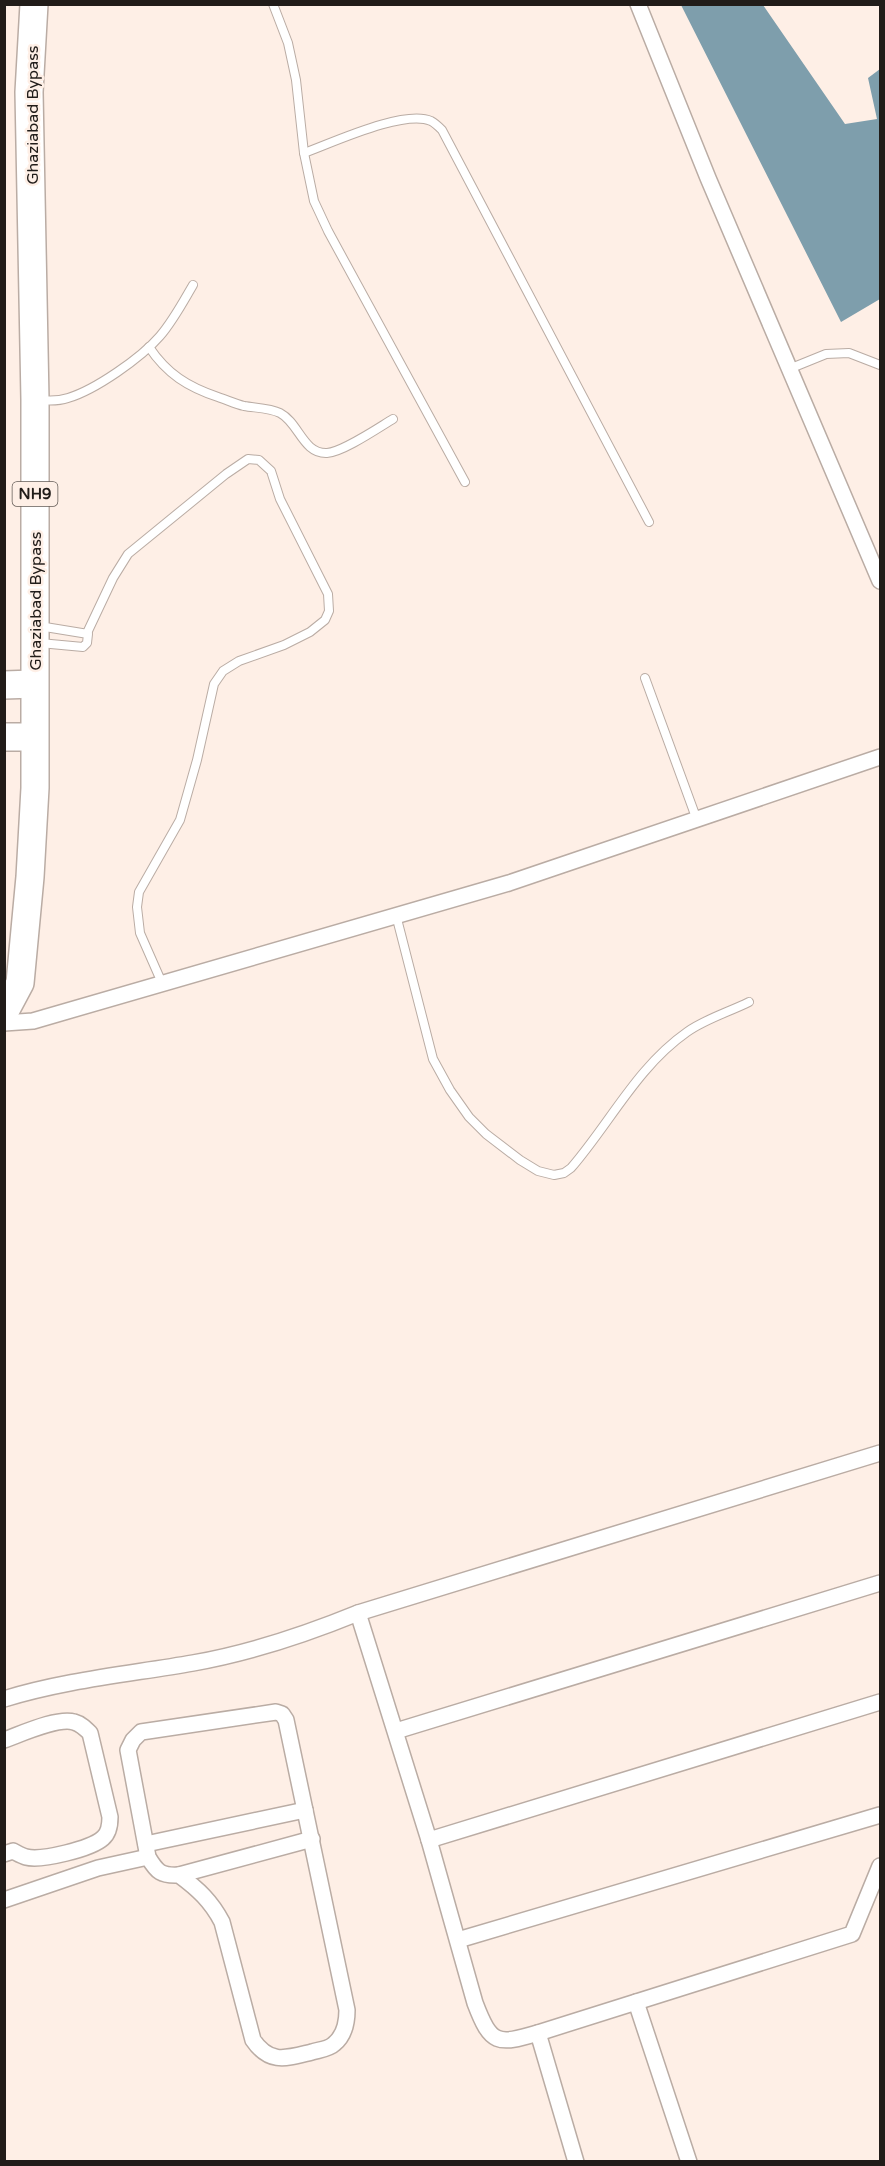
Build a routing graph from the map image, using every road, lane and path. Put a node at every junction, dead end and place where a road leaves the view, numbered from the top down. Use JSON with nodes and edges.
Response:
{"nodes":[{"id":1,"x":34,"y":4,"type":"edge"},
{"id":2,"x":273,"y":4,"type":"edge"},
{"id":3,"x":638,"y":4,"type":"edge"},
{"id":4,"x":304,"y":153,"type":"junction"},
{"id":5,"x":193,"y":285,"type":"dead end"},
{"id":6,"x":149,"y":347,"type":"junction"},
{"id":7,"x":880,"y":365,"type":"edge"},
{"id":8,"x":789,"y":369,"type":"junction"},
{"id":9,"x":35,"y":400,"type":"junction"},
{"id":10,"x":393,"y":419,"type":"dead end"},
{"id":11,"x":465,"y":482,"type":"dead end"},
{"id":12,"x":649,"y":522,"type":"dead end"},
{"id":13,"x":880,"y":581,"type":"edge"},
{"id":14,"x":87,"y":633,"type":"junction"},
{"id":15,"x":35,"y":634,"type":"junction"},
{"id":16,"x":645,"y":678,"type":"dead end"},
{"id":17,"x":34,"y":684,"type":"junction"},
{"id":18,"x":4,"y":685,"type":"edge"},
{"id":19,"x":4,"y":737,"type":"edge"},
{"id":20,"x":34,"y":738,"type":"junction"},
{"id":21,"x":880,"y":757,"type":"edge"},
{"id":22,"x":697,"y":819,"type":"junction"},
{"id":23,"x":396,"y":915,"type":"junction"},
{"id":24,"x":162,"y":983,"type":"junction"},
{"id":25,"x":749,"y":1002,"type":"dead end"},
{"id":26,"x":4,"y":1013,"type":"edge"},
{"id":27,"x":4,"y":1023,"type":"edge"},
{"id":28,"x":880,"y":1453,"type":"edge"},
{"id":29,"x":880,"y":1583,"type":"edge"},
{"id":30,"x":358,"y":1613,"type":"junction"},
{"id":31,"x":4,"y":1700,"type":"edge"},
{"id":32,"x":880,"y":1702,"type":"edge"},
{"id":33,"x":396,"y":1731,"type":"junction"},
{"id":34,"x":4,"y":1740,"type":"edge"},
{"id":35,"x":305,"y":1810,"type":"junction"},
{"id":36,"x":880,"y":1815,"type":"edge"},
{"id":37,"x":312,"y":1839,"type":"junction"},
{"id":38,"x":429,"y":1840,"type":"junction"},
{"id":39,"x":147,"y":1850,"type":"junction"},
{"id":40,"x":4,"y":1854,"type":"edge"},
{"id":41,"x":880,"y":1866,"type":"edge"},
{"id":42,"x":179,"y":1875,"type":"junction"},
{"id":43,"x":4,"y":1900,"type":"edge"},
{"id":44,"x":458,"y":1940,"type":"junction"},
{"id":45,"x":636,"y":2002,"type":"junction"},
{"id":46,"x":538,"y":2033,"type":"junction"},
{"id":47,"x":576,"y":2162,"type":"edge"},
{"id":48,"x":689,"y":2162,"type":"edge"}],
"edges":[{"from":1,"to":9,"type":"highway","name":"Ghaziabad Bypass","number":"NH9"},
{"from":2,"to":4,"type":"lane"},
{"from":3,"to":8,"type":"street"},
{"from":4,"to":11,"type":"lane"},
{"from":4,"to":12,"type":"lane"},
{"from":5,"to":6,"type":"lane"},
{"from":6,"to":9,"type":"lane"},
{"from":6,"to":10,"type":"lane"},
{"from":7,"to":8,"type":"lane"},
{"from":8,"to":13,"type":"street"},
{"from":9,"to":15,"type":"highway","name":"Ghaziabad Bypass","number":"NH9"},
{"from":14,"to":15,"type":"lane"},
{"from":14,"to":15,"type":"lane"},
{"from":14,"to":24,"type":"lane"},
{"from":15,"to":17,"type":"highway","name":"Ghaziabad Bypass","number":"NH9"},
{"from":16,"to":22,"type":"lane"},
{"from":17,"to":18,"type":"highway"},
{"from":17,"to":20,"type":"highway","name":"Ghaziabad Bypass","number":"NH9"},
{"from":19,"to":20,"type":"highway"},
{"from":20,"to":26,"type":"highway","name":"Ghaziabad Bypass","number":"NH9"},
{"from":21,"to":22,"type":"street"},
{"from":22,"to":23,"type":"street"},
{"from":23,"to":24,"type":"street"},
{"from":23,"to":25,"type":"lane"},
{"from":24,"to":27,"type":"street"},
{"from":28,"to":30,"type":"street"},
{"from":29,"to":33,"type":"street"},
{"from":30,"to":31,"type":"street"},
{"from":30,"to":33,"type":"street"},
{"from":32,"to":38,"type":"street"},
{"from":33,"to":38,"type":"street"},
{"from":34,"to":40,"type":"street"},
{"from":35,"to":37,"type":"street"},
{"from":35,"to":39,"type":"street"},
{"from":35,"to":39,"type":"street"},
{"from":36,"to":44,"type":"street"},
{"from":37,"to":42,"type":"street"},
{"from":37,"to":42,"type":"street"},
{"from":38,"to":44,"type":"street"},
{"from":39,"to":42,"type":"street"},
{"from":39,"to":43,"type":"street"},
{"from":41,"to":45,"type":"street"},
{"from":44,"to":46,"type":"street"},
{"from":45,"to":46,"type":"street"},
{"from":45,"to":48,"type":"street"},
{"from":46,"to":47,"type":"street"}]}
